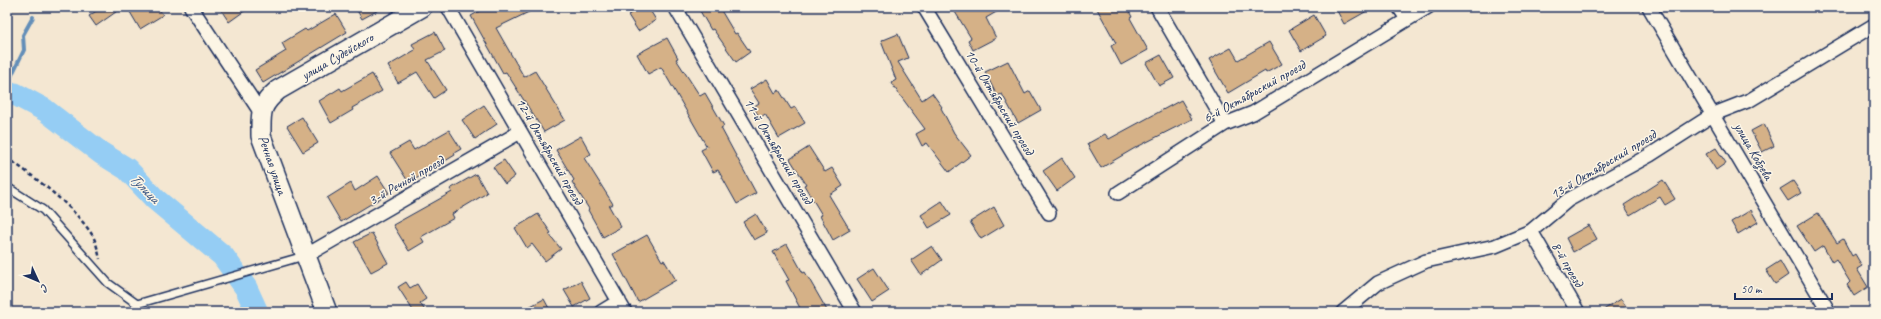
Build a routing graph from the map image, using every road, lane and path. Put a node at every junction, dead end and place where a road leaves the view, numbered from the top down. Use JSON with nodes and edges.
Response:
{"nodes":[{"id":1,"x":191,"y":7,"type":"edge"},
{"id":2,"x":422,"y":7,"type":"edge"},
{"id":3,"x":448,"y":7,"type":"edge"},
{"id":4,"x":675,"y":7,"type":"edge"},
{"id":5,"x":924,"y":7,"type":"edge"},
{"id":6,"x":1157,"y":7,"type":"edge"},
{"id":7,"x":1400,"y":7,"type":"edge"},
{"id":8,"x":1428,"y":7,"type":"edge"},
{"id":9,"x":1649,"y":7,"type":"edge"},
{"id":10,"x":1406,"y":19,"type":"junction"},
{"id":11,"x":1874,"y":25,"type":"edge"},
{"id":12,"x":261,"y":113,"type":"junction"},
{"id":13,"x":1714,"y":114,"type":"junction"},
{"id":14,"x":1225,"y":124,"type":"junction"},
{"id":15,"x":520,"y":132,"type":"junction"},
{"id":16,"x":7,"y":158,"type":"edge"},
{"id":17,"x":7,"y":187,"type":"edge"},
{"id":18,"x":1118,"y":193,"type":"dead end"},
{"id":19,"x":1049,"y":213,"type":"dead end"},
{"id":20,"x":1531,"y":231,"type":"junction"},
{"id":21,"x":307,"y":255,"type":"junction"},
{"id":22,"x":108,"y":283,"type":"junction"},
{"id":23,"x":622,"y":307,"type":"edge"},
{"id":24,"x":327,"y":312,"type":"edge"},
{"id":25,"x":601,"y":312,"type":"edge"},
{"id":26,"x":855,"y":312,"type":"edge"},
{"id":27,"x":1343,"y":312,"type":"edge"},
{"id":28,"x":1578,"y":312,"type":"edge"},
{"id":29,"x":1829,"y":312,"type":"edge"}],
"edges":[{"from":1,"to":12,"type":"street"},
{"from":2,"to":12,"type":"street","name":"улица Судейского"},
{"from":3,"to":15,"type":"street","name":"12-й Октябрьский проезд"},
{"from":4,"to":26,"type":"street","name":"11-й Октябрьский проезд"},
{"from":5,"to":19,"type":"street","name":"10-й Октябрьский проезд"},
{"from":6,"to":14,"type":"street"},
{"from":7,"to":10,"type":"street"},
{"from":8,"to":10,"type":"street","name":"6-й Октябрьский проезд"},
{"from":9,"to":13,"type":"street","name":"улица Кобзева"},
{"from":10,"to":14,"type":"street","name":"6-й Октябрьский проезд"},
{"from":11,"to":13,"type":"street","name":"13-й Октябрьский проезд"},
{"from":12,"to":21,"type":"street","name":"Речная улица"},
{"from":13,"to":20,"type":"street","name":"13-й Октябрьский проезд"},
{"from":13,"to":29,"type":"street","name":"улица Кобзева"},
{"from":14,"to":18,"type":"street","name":"6-й Октябрьский проезд"},
{"from":15,"to":21,"type":"street","name":"3-й Речной проезд"},
{"from":15,"to":23,"type":"street","name":"12-й Октябрьский проезд"},
{"from":16,"to":22,"type":"path"},
{"from":17,"to":22,"type":"lane"},
{"from":20,"to":27,"type":"street","name":"13-й Октябрьский проезд"},
{"from":20,"to":28,"type":"street","name":"8-й проезд"},
{"from":21,"to":22,"type":"lane"},
{"from":21,"to":24,"type":"street","name":"Речная улица"},
{"from":23,"to":25,"type":"street"}]}
